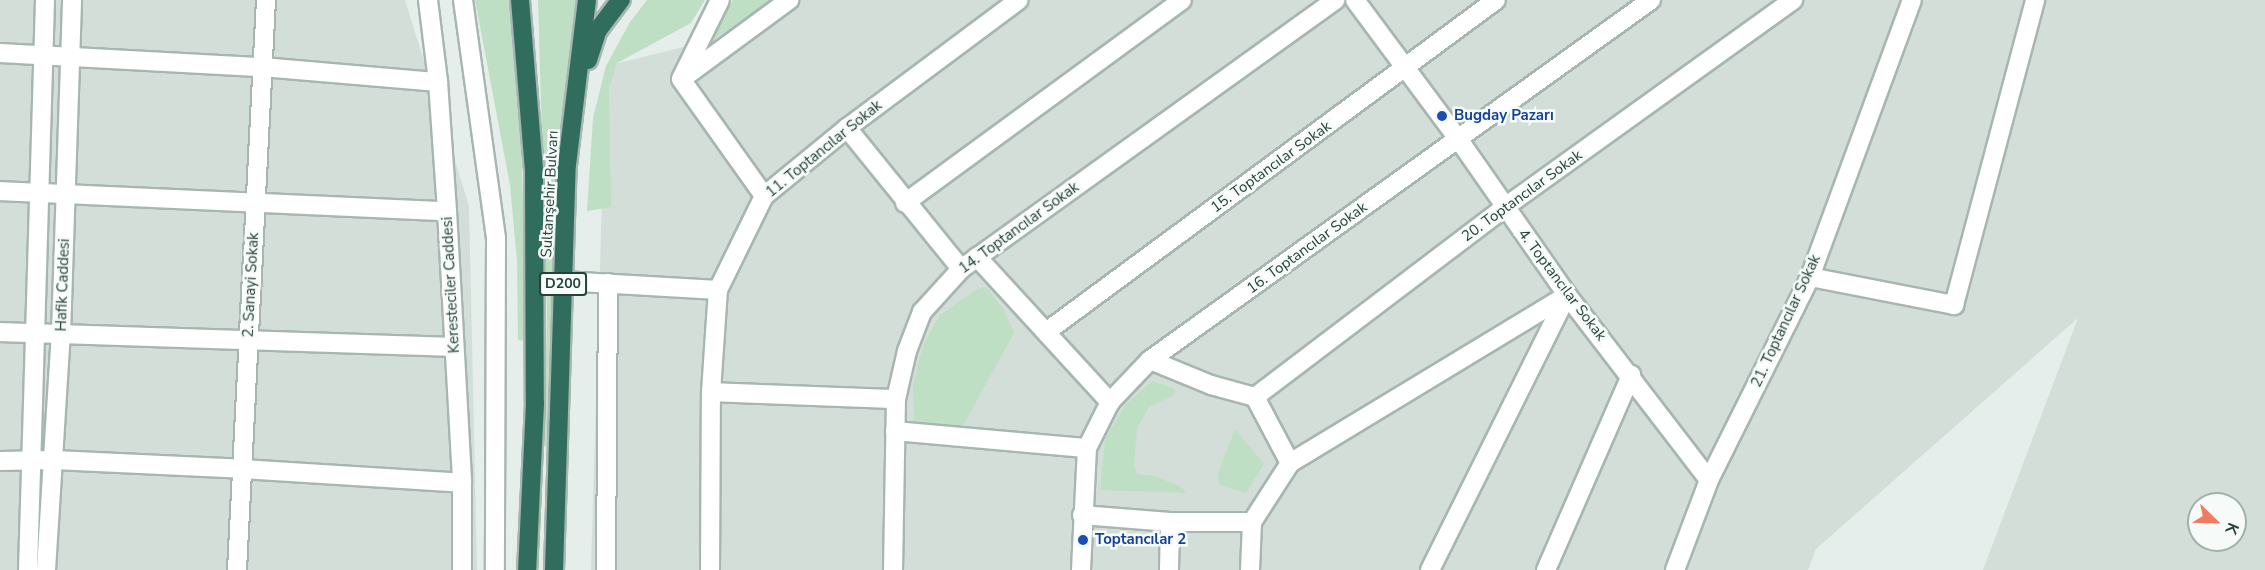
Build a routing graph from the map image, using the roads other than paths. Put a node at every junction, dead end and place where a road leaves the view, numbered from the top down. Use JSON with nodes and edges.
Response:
{"nodes":[{"id":1,"x":45,"y":0,"type":"edge"},
{"id":2,"x":72,"y":0,"type":"edge"},
{"id":3,"x":266,"y":0,"type":"edge"},
{"id":4,"x":428,"y":0,"type":"edge"},
{"id":5,"x":463,"y":0,"type":"edge"},
{"id":6,"x":520,"y":0,"type":"edge"},
{"id":7,"x":587,"y":0,"type":"edge"},
{"id":8,"x":621,"y":0,"type":"edge"},
{"id":9,"x":720,"y":0,"type":"edge"},
{"id":10,"x":789,"y":0,"type":"edge"},
{"id":11,"x":1019,"y":0,"type":"edge"},
{"id":12,"x":1182,"y":0,"type":"edge"},
{"id":13,"x":1335,"y":0,"type":"edge"},
{"id":14,"x":1355,"y":0,"type":"edge"},
{"id":15,"x":1496,"y":0,"type":"edge"},
{"id":16,"x":1651,"y":0,"type":"edge"},
{"id":17,"x":1793,"y":0,"type":"edge"},
{"id":18,"x":1912,"y":0,"type":"edge"},
{"id":19,"x":2035,"y":0,"type":"edge"},
{"id":20,"x":0,"y":53,"type":"edge"},
{"id":21,"x":45,"y":55,"type":"junction"},
{"id":22,"x":69,"y":56,"type":"junction"},
{"id":23,"x":262,"y":67,"type":"junction"},
{"id":24,"x":1406,"y":68,"type":"junction"},
{"id":25,"x":681,"y":79,"type":"junction"},
{"id":26,"x":438,"y":82,"type":"junction"},
{"id":27,"x":575,"y":101,"type":"junction"},
{"id":28,"x":847,"y":128,"type":"junction"},
{"id":29,"x":1459,"y":140,"type":"junction"},
{"id":30,"x":0,"y":191,"type":"edge"},
{"id":31,"x":39,"y":193,"type":"junction"},
{"id":32,"x":67,"y":196,"type":"junction"},
{"id":33,"x":764,"y":196,"type":"junction"},
{"id":34,"x":255,"y":202,"type":"junction"},
{"id":35,"x":905,"y":203,"type":"junction"},
{"id":36,"x":1505,"y":207,"type":"junction"},
{"id":37,"x":447,"y":211,"type":"junction"},
{"id":38,"x":977,"y":257,"type":"junction"},
{"id":39,"x":961,"y":269,"type":"junction"},
{"id":40,"x":1810,"y":277,"type":"junction"},
{"id":41,"x":563,"y":281,"type":"junction"},
{"id":42,"x":608,"y":283,"type":"junction"},
{"id":43,"x":718,"y":290,"type":"junction"},
{"id":44,"x":1567,"y":295,"type":"junction"},
{"id":45,"x":0,"y":332,"type":"edge"},
{"id":46,"x":1046,"y":332,"type":"junction"},
{"id":47,"x":35,"y":334,"type":"junction"},
{"id":48,"x":61,"y":334,"type":"junction"},
{"id":49,"x":249,"y":339,"type":"junction"},
{"id":50,"x":454,"y":347,"type":"junction"},
{"id":51,"x":1150,"y":360,"type":"junction"},
{"id":52,"x":1631,"y":375,"type":"junction"},
{"id":53,"x":711,"y":392,"type":"junction"},
{"id":54,"x":1255,"y":397,"type":"junction"},
{"id":55,"x":896,"y":399,"type":"junction"},
{"id":56,"x":1110,"y":402,"type":"junction"},
{"id":57,"x":896,"y":431,"type":"junction"},
{"id":58,"x":1087,"y":448,"type":"junction"},
{"id":59,"x":54,"y":460,"type":"junction"},
{"id":60,"x":0,"y":461,"type":"edge"},
{"id":61,"x":30,"y":462,"type":"junction"},
{"id":62,"x":1290,"y":463,"type":"junction"},
{"id":63,"x":242,"y":469,"type":"junction"},
{"id":64,"x":1709,"y":480,"type":"junction"},
{"id":65,"x":462,"y":483,"type":"junction"},
{"id":66,"x":1082,"y":515,"type":"junction"},
{"id":67,"x":1170,"y":522,"type":"junction"},
{"id":68,"x":1252,"y":522,"type":"junction"},
{"id":69,"x":28,"y":570,"type":"edge"},
{"id":70,"x":46,"y":570,"type":"edge"},
{"id":71,"x":237,"y":570,"type":"edge"},
{"id":72,"x":462,"y":570,"type":"edge"},
{"id":73,"x":495,"y":570,"type":"edge"},
{"id":74,"x":527,"y":570,"type":"edge"},
{"id":75,"x":554,"y":570,"type":"edge"},
{"id":76,"x":606,"y":570,"type":"edge"},
{"id":77,"x":710,"y":570,"type":"edge"},
{"id":78,"x":893,"y":570,"type":"edge"},
{"id":79,"x":1081,"y":570,"type":"edge"},
{"id":80,"x":1169,"y":570,"type":"edge"},
{"id":81,"x":1250,"y":570,"type":"edge"},
{"id":82,"x":1430,"y":570,"type":"edge"},
{"id":83,"x":1546,"y":570,"type":"edge"},
{"id":84,"x":1675,"y":570,"type":"edge"}],
"edges":[{"from":1,"to":21,"type":"street","name":"Hafik Caddesi"},
{"from":2,"to":22,"type":"street","name":"Hafik Caddesi"},
{"from":3,"to":23,"type":"street","name":"2. Sanayi Sokak"},
{"from":4,"to":26,"type":"street","name":"Keresteciler Caddesi"},
{"from":5,"to":73,"type":"street"},
{"from":6,"to":74,"type":"highway","name":"Sultanşehir Bulvarı","number":"D200"},
{"from":7,"to":27,"type":"highway","name":"Sultanşehir Bulvarı","number":"D200"},
{"from":8,"to":27,"type":"highway"},
{"from":9,"to":25,"type":"street"},
{"from":10,"to":25,"type":"street"},
{"from":11,"to":28,"type":"street","name":"11. Toptancılar Sokak"},
{"from":12,"to":35,"type":"street"},
{"from":13,"to":38,"type":"street","name":"14. Toptancılar Sokak"},
{"from":14,"to":24,"type":"street","name":"4. Toptancılar Sokak"},
{"from":15,"to":24,"type":"street","name":"15. Toptancılar Sokak"},
{"from":16,"to":29,"type":"street","name":"16. Toptancılar Sokak"},
{"from":17,"to":36,"type":"street","name":"20. Toptancılar Sokak"},
{"from":18,"to":40,"type":"street","name":"21. Toptancılar Sokak"},
{"from":19,"to":40,"type":"street"},
{"from":20,"to":21,"type":"street"},
{"from":21,"to":22,"type":"street"},
{"from":21,"to":31,"type":"street","name":"Hafik Caddesi"},
{"from":22,"to":23,"type":"street"},
{"from":22,"to":32,"type":"street","name":"Hafik Caddesi"},
{"from":23,"to":26,"type":"street"},
{"from":23,"to":34,"type":"street","name":"2. Sanayi Sokak"},
{"from":24,"to":29,"type":"street","name":"4. Toptancılar Sokak"},
{"from":24,"to":46,"type":"street","name":"15. Toptancılar Sokak"},
{"from":25,"to":33,"type":"street"},
{"from":26,"to":37,"type":"street","name":"Keresteciler Caddesi"},
{"from":27,"to":41,"type":"highway","name":"Sultanşehir Bulvarı","number":"D200"},
{"from":28,"to":33,"type":"street","name":"11. Toptancılar Sokak"},
{"from":28,"to":35,"type":"street"},
{"from":29,"to":36,"type":"street","name":"4. Toptancılar Sokak"},
{"from":29,"to":51,"type":"street","name":"16. Toptancılar Sokak"},
{"from":30,"to":31,"type":"street"},
{"from":31,"to":32,"type":"street"},
{"from":31,"to":47,"type":"street","name":"Hafik Caddesi"},
{"from":32,"to":34,"type":"street"},
{"from":32,"to":48,"type":"street","name":"Hafik Caddesi"},
{"from":33,"to":43,"type":"street","name":"11. Toptancılar Sokak"},
{"from":34,"to":37,"type":"street"},
{"from":34,"to":49,"type":"street","name":"2. Sanayi Sokak"},
{"from":35,"to":39,"type":"street"},
{"from":36,"to":44,"type":"street","name":"4. Toptancılar Sokak"},
{"from":36,"to":54,"type":"street","name":"20. Toptancılar Sokak"},
{"from":37,"to":50,"type":"street","name":"Keresteciler Caddesi"},
{"from":38,"to":39,"type":"street","name":"14. Toptancılar Sokak"},
{"from":38,"to":46,"type":"street"},
{"from":39,"to":55,"type":"street","name":"14. Toptancılar Sokak"},
{"from":40,"to":64,"type":"street","name":"21. Toptancılar Sokak"},
{"from":41,"to":42,"type":"street"},
{"from":41,"to":75,"type":"highway","name":"Sultanşehir Bulvarı","number":"D200"},
{"from":42,"to":43,"type":"street"},
{"from":42,"to":76,"type":"street"},
{"from":43,"to":53,"type":"street","name":"11. Toptancılar Sokak"},
{"from":44,"to":52,"type":"street","name":"4. Toptancılar Sokak"},
{"from":44,"to":62,"type":"street"},
{"from":44,"to":82,"type":"street"},
{"from":45,"to":47,"type":"street"},
{"from":46,"to":56,"type":"street"},
{"from":47,"to":48,"type":"street"},
{"from":47,"to":61,"type":"street","name":"Hafik Caddesi"},
{"from":48,"to":49,"type":"street"},
{"from":48,"to":59,"type":"street","name":"Hafik Caddesi"},
{"from":49,"to":50,"type":"street"},
{"from":49,"to":63,"type":"street","name":"2. Sanayi Sokak"},
{"from":50,"to":65,"type":"street","name":"Keresteciler Caddesi"},
{"from":51,"to":54,"type":"street"},
{"from":51,"to":56,"type":"street","name":"16. Toptancılar Sokak"},
{"from":52,"to":64,"type":"street","name":"4. Toptancılar Sokak"},
{"from":52,"to":83,"type":"street"},
{"from":53,"to":55,"type":"street"},
{"from":53,"to":77,"type":"street","name":"11. Toptancılar Sokak"},
{"from":54,"to":62,"type":"street"},
{"from":55,"to":57,"type":"street","name":"14. Toptancılar Sokak"},
{"from":56,"to":58,"type":"street","name":"16. Toptancılar Sokak"},
{"from":57,"to":58,"type":"street"},
{"from":57,"to":78,"type":"street","name":"14. Toptancılar Sokak"},
{"from":58,"to":66,"type":"street","name":"16. Toptancılar Sokak"},
{"from":59,"to":61,"type":"street"},
{"from":59,"to":63,"type":"street"},
{"from":59,"to":70,"type":"street","name":"Hafik Caddesi"},
{"from":60,"to":61,"type":"street"},
{"from":61,"to":69,"type":"street","name":"Hafik Caddesi"},
{"from":62,"to":68,"type":"street"},
{"from":63,"to":65,"type":"street"},
{"from":63,"to":71,"type":"street","name":"2. Sanayi Sokak"},
{"from":64,"to":84,"type":"street","name":"21. Toptancılar Sokak"},
{"from":65,"to":72,"type":"street","name":"Keresteciler Caddesi"},
{"from":66,"to":67,"type":"street"},
{"from":66,"to":79,"type":"street","name":"16. Toptancılar Sokak"},
{"from":67,"to":68,"type":"street"},
{"from":67,"to":80,"type":"street"},
{"from":68,"to":81,"type":"street"}]}
